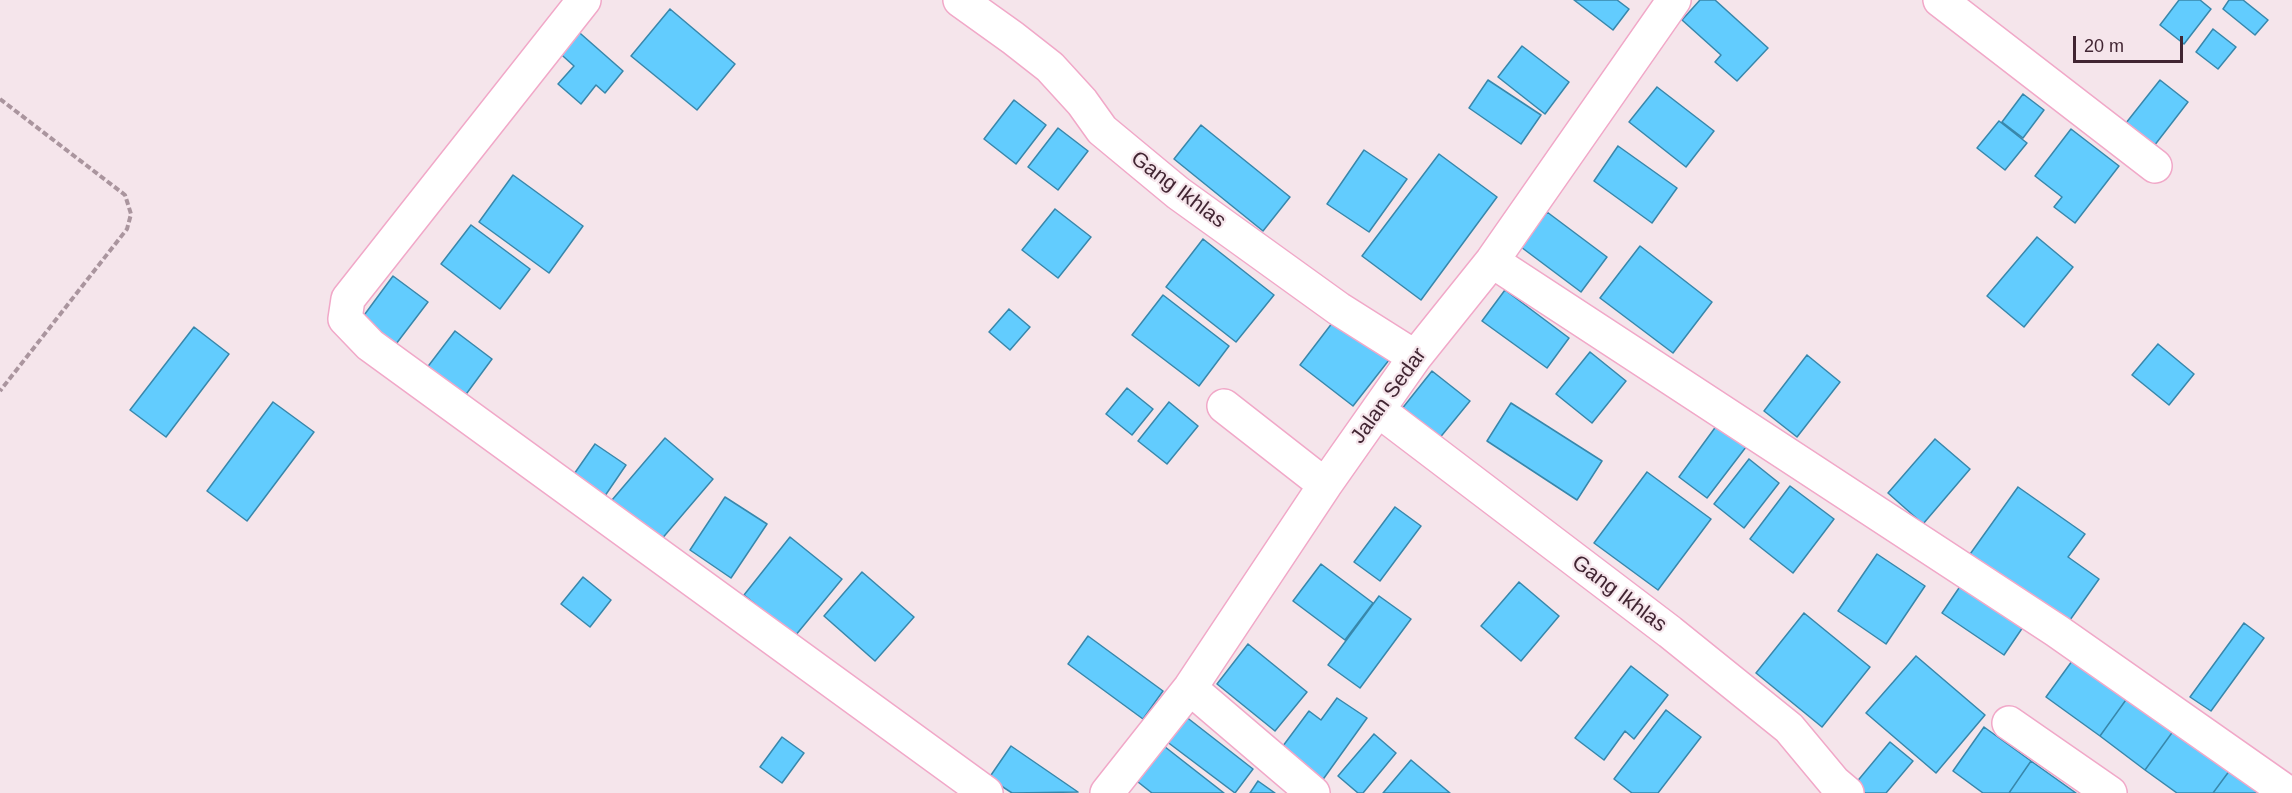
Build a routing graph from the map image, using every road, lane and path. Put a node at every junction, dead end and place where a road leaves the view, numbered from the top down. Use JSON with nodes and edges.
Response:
{"nodes":[{"id":1,"x":584,"y":0,"type":"edge"},
{"id":2,"x":960,"y":0,"type":"edge"},
{"id":3,"x":1674,"y":0,"type":"edge"},
{"id":4,"x":1940,"y":0,"type":"edge"},
{"id":5,"x":0,"y":99,"type":"edge"},
{"id":6,"x":2155,"y":166,"type":"dead end"},
{"id":7,"x":1492,"y":261,"type":"junction"},
{"id":8,"x":1416,"y":357,"type":"junction"},
{"id":9,"x":0,"y":390,"type":"edge"},
{"id":10,"x":1224,"y":406,"type":"dead end"},
{"id":11,"x":1378,"y":411,"type":"junction"},
{"id":12,"x":1325,"y":485,"type":"junction"},
{"id":13,"x":1190,"y":688,"type":"junction"},
{"id":14,"x":2009,"y":723,"type":"dead end"},
{"id":15,"x":986,"y":793,"type":"edge"},
{"id":16,"x":1107,"y":793,"type":"edge"},
{"id":17,"x":1313,"y":793,"type":"edge"},
{"id":18,"x":1847,"y":793,"type":"edge"},
{"id":19,"x":2110,"y":793,"type":"edge"},
{"id":20,"x":2288,"y":793,"type":"edge"}],
"edges":[{"from":1,"to":15,"type":"street"},
{"from":2,"to":8,"type":"street","name":"Gang Ikhlas"},
{"from":3,"to":7,"type":"street","name":"Jalan Sedar"},
{"from":4,"to":6,"type":"street"},
{"from":5,"to":9,"type":"path"},
{"from":7,"to":8,"type":"street","name":"Jalan Sedar"},
{"from":7,"to":20,"type":"street"},
{"from":8,"to":11,"type":"street","name":"Jalan Sedar"},
{"from":10,"to":12,"type":"street"},
{"from":11,"to":12,"type":"street","name":"Jalan Sedar"},
{"from":11,"to":18,"type":"street","name":"Gang Ikhlas"},
{"from":12,"to":13,"type":"street","name":"Jalan Sedar"},
{"from":13,"to":16,"type":"street","name":"Jalan Sedar"},
{"from":13,"to":17,"type":"street"},
{"from":14,"to":19,"type":"street"}]}
